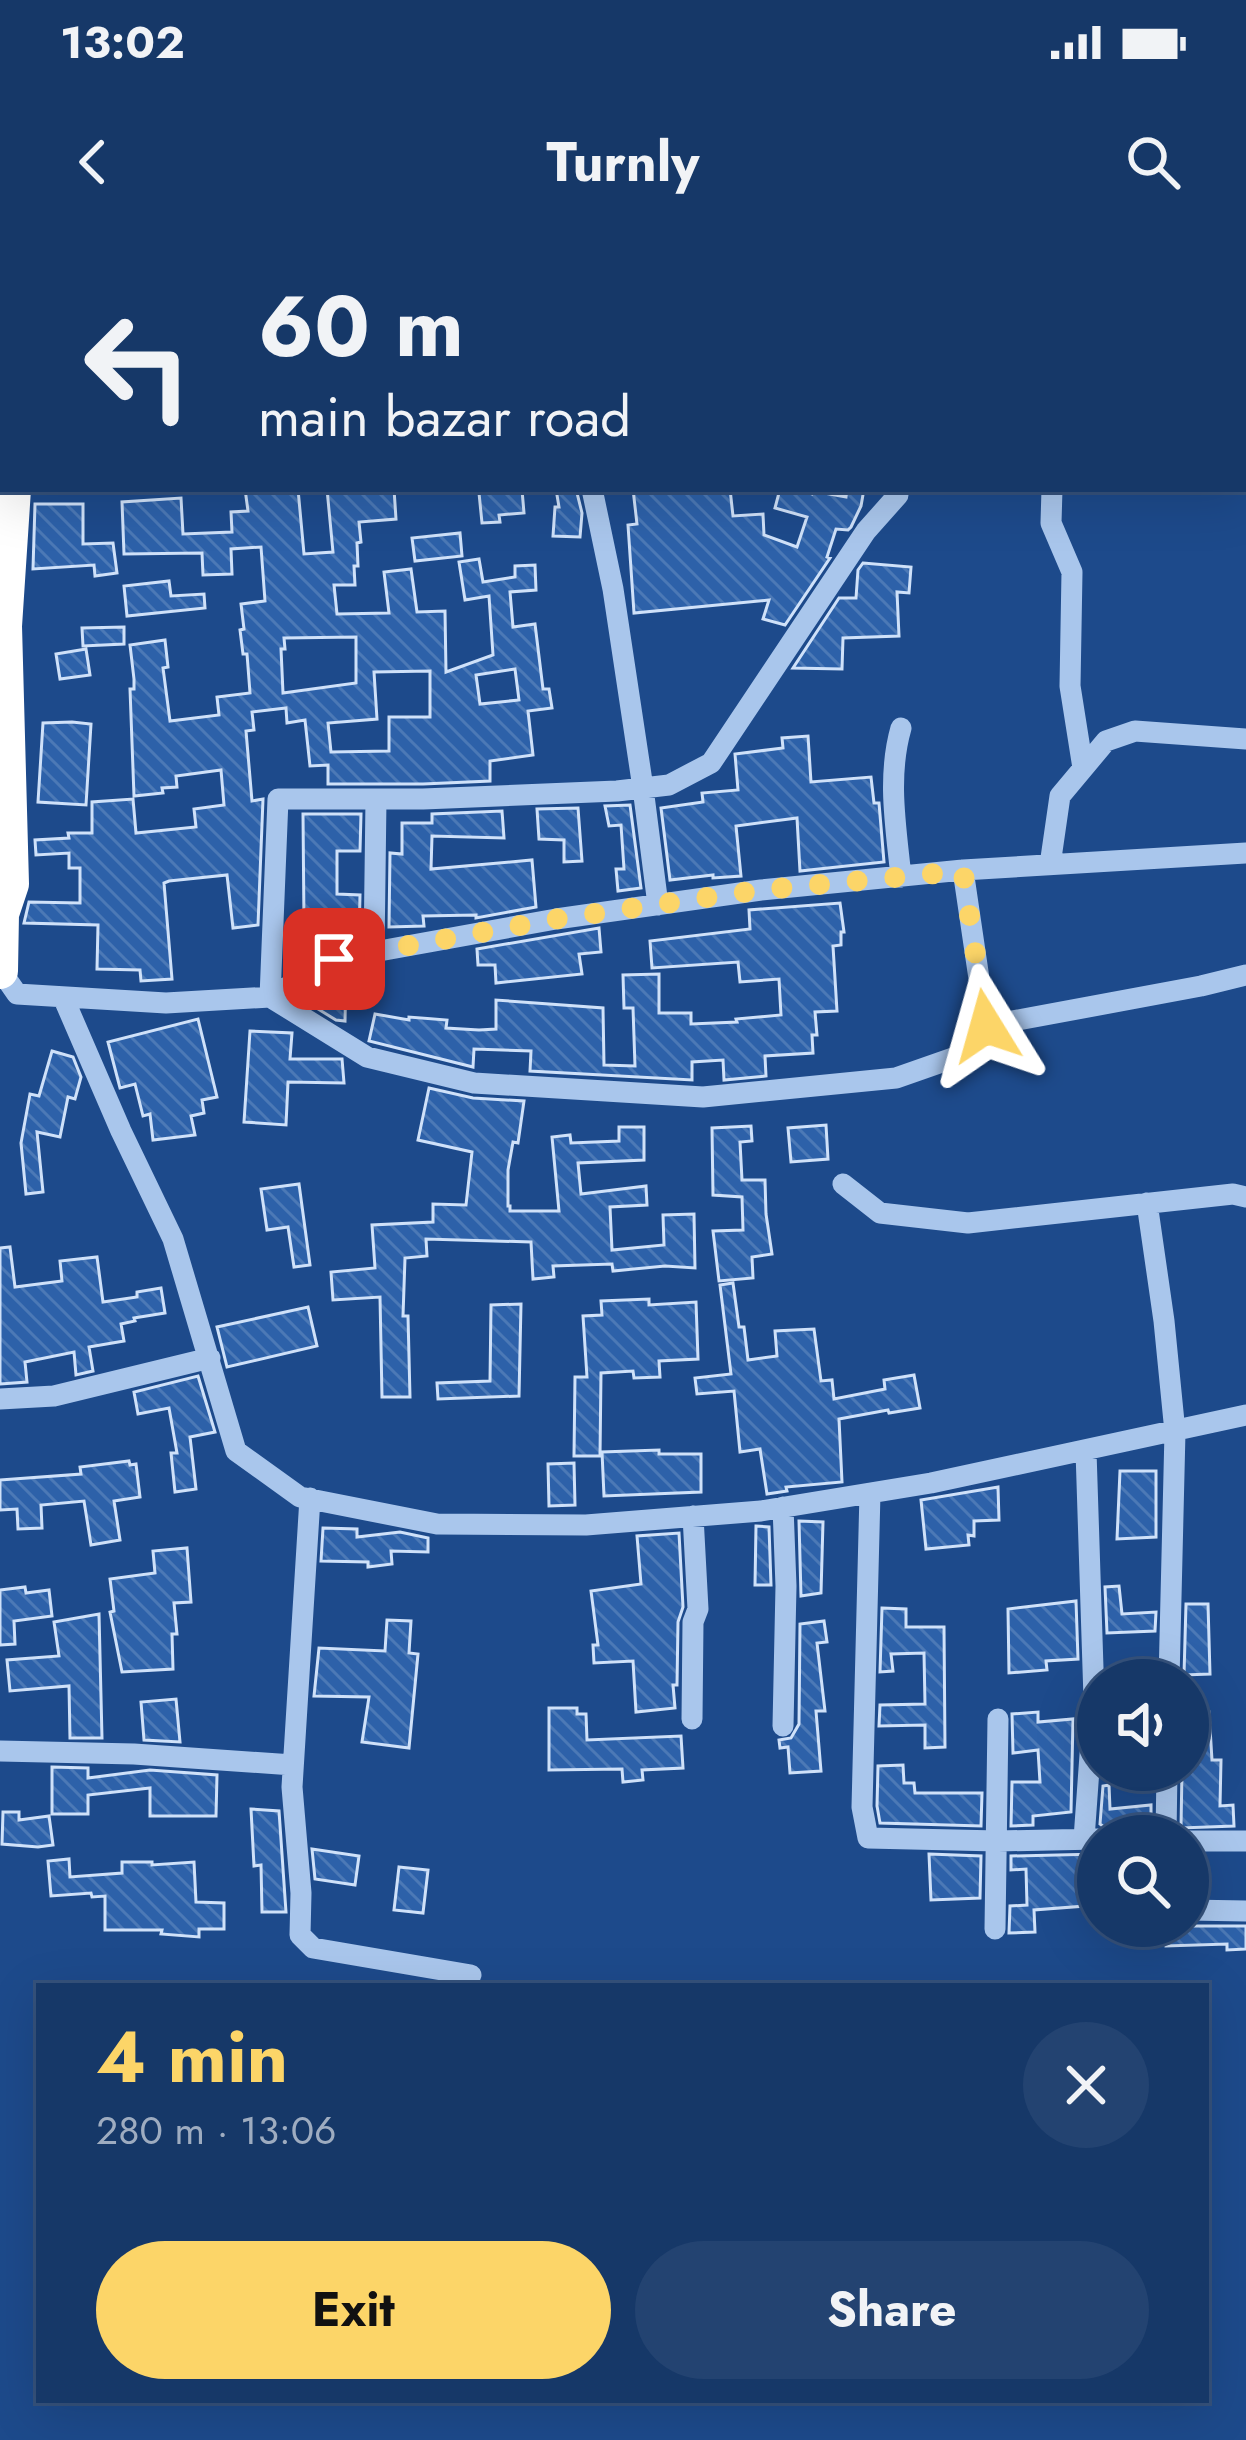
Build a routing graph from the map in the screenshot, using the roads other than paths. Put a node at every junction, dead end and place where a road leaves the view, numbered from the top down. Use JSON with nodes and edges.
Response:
{"nodes":[{"id":1,"x":13,"y":492,"type":"edge"},
{"id":2,"x":593,"y":492,"type":"edge"},
{"id":3,"x":1052,"y":492,"type":"edge"},
{"id":4,"x":898,"y":495,"type":"dead end"},
{"id":5,"x":901,"y":728,"type":"dead end"},
{"id":6,"x":1246,"y":739,"type":"edge"},
{"id":7,"x":1083,"y":768,"type":"junction"},
{"id":8,"x":643,"y":788,"type":"junction"},
{"id":9,"x":376,"y":799,"type":"junction"},
{"id":10,"x":1246,"y":853,"type":"edge"},
{"id":11,"x":1049,"y":865,"type":"junction"},
{"id":12,"x":963,"y":871,"type":"junction"},
{"id":13,"x":902,"y":877,"type":"junction"},
{"id":14,"x":658,"y":905,"type":"junction"},
{"id":15,"x":1,"y":912,"type":"edge"},
{"id":16,"x":374,"y":952,"type":"junction"},
{"id":17,"x":0,"y":971,"type":"edge"},
{"id":18,"x":1246,"y":975,"type":"edge"},
{"id":19,"x":63,"y":997,"type":"junction"},
{"id":20,"x":270,"y":997,"type":"junction"},
{"id":21,"x":986,"y":1026,"type":"junction"},
{"id":22,"x":843,"y":1184,"type":"dead end"},
{"id":23,"x":1246,"y":1197,"type":"edge"},
{"id":24,"x":1148,"y":1203,"type":"junction"},
{"id":25,"x":210,"y":1358,"type":"junction"},
{"id":26,"x":0,"y":1400,"type":"edge"},
{"id":27,"x":1246,"y":1415,"type":"edge"},
{"id":28,"x":1175,"y":1432,"type":"junction"},
{"id":29,"x":1086,"y":1451,"type":"junction"},
{"id":30,"x":869,"y":1493,"type":"junction"},
{"id":31,"x":310,"y":1498,"type":"junction"},
{"id":32,"x":783,"y":1507,"type":"junction"},
{"id":33,"x":693,"y":1516,"type":"junction"},
{"id":34,"x":1170,"y":1659,"type":"edge"},
{"id":35,"x":692,"y":1719,"type":"dead end"},
{"id":36,"x":998,"y":1719,"type":"dead end"},
{"id":37,"x":782,"y":1726,"type":"dead end"},
{"id":38,"x":0,"y":1751,"type":"edge"},
{"id":39,"x":293,"y":1765,"type":"junction"},
{"id":40,"x":1092,"y":1815,"type":"edge"},
{"id":41,"x":1077,"y":1839,"type":"edge"},
{"id":42,"x":998,"y":1841,"type":"junction"},
{"id":43,"x":1209,"y":1841,"type":"edge"},
{"id":44,"x":1246,"y":1841,"type":"edge"},
{"id":45,"x":1209,"y":1910,"type":"edge"},
{"id":46,"x":1246,"y":1911,"type":"edge"},
{"id":47,"x":995,"y":1929,"type":"dead end"},
{"id":48,"x":471,"y":1975,"type":"dead end"}],
"edges":[{"from":1,"to":15,"type":"highway"},
{"from":2,"to":8,"type":"street"},
{"from":3,"to":7,"type":"street"},
{"from":4,"to":8,"type":"street"},
{"from":5,"to":13,"type":"street"},
{"from":6,"to":7,"type":"street"},
{"from":7,"to":11,"type":"street"},
{"from":8,"to":9,"type":"street"},
{"from":8,"to":14,"type":"street"},
{"from":9,"to":16,"type":"street"},
{"from":9,"to":20,"type":"street"},
{"from":10,"to":11,"type":"street"},
{"from":11,"to":12,"type":"street"},
{"from":12,"to":13,"type":"street"},
{"from":12,"to":21,"type":"street"},
{"from":13,"to":14,"type":"street"},
{"from":14,"to":16,"type":"street"},
{"from":15,"to":17,"type":"highway"},
{"from":16,"to":20,"type":"street"},
{"from":17,"to":19,"type":"street"},
{"from":18,"to":21,"type":"street"},
{"from":19,"to":20,"type":"street"},
{"from":19,"to":25,"type":"street"},
{"from":20,"to":21,"type":"street"},
{"from":22,"to":24,"type":"street"},
{"from":23,"to":24,"type":"street"},
{"from":24,"to":28,"type":"street"},
{"from":25,"to":26,"type":"street"},
{"from":25,"to":31,"type":"street"},
{"from":27,"to":28,"type":"street"},
{"from":28,"to":29,"type":"street"},
{"from":28,"to":34,"type":"street"},
{"from":29,"to":30,"type":"street"},
{"from":29,"to":40,"type":"street"},
{"from":30,"to":32,"type":"street"},
{"from":30,"to":42,"type":"street"},
{"from":31,"to":33,"type":"street"},
{"from":31,"to":39,"type":"street"},
{"from":32,"to":33,"type":"street"},
{"from":32,"to":37,"type":"street"},
{"from":33,"to":35,"type":"street"},
{"from":36,"to":42,"type":"street"},
{"from":38,"to":39,"type":"street"},
{"from":39,"to":48,"type":"street"},
{"from":41,"to":42,"type":"street"},
{"from":42,"to":47,"type":"street"},
{"from":43,"to":44,"type":"street"},
{"from":45,"to":46,"type":"street"}]}
